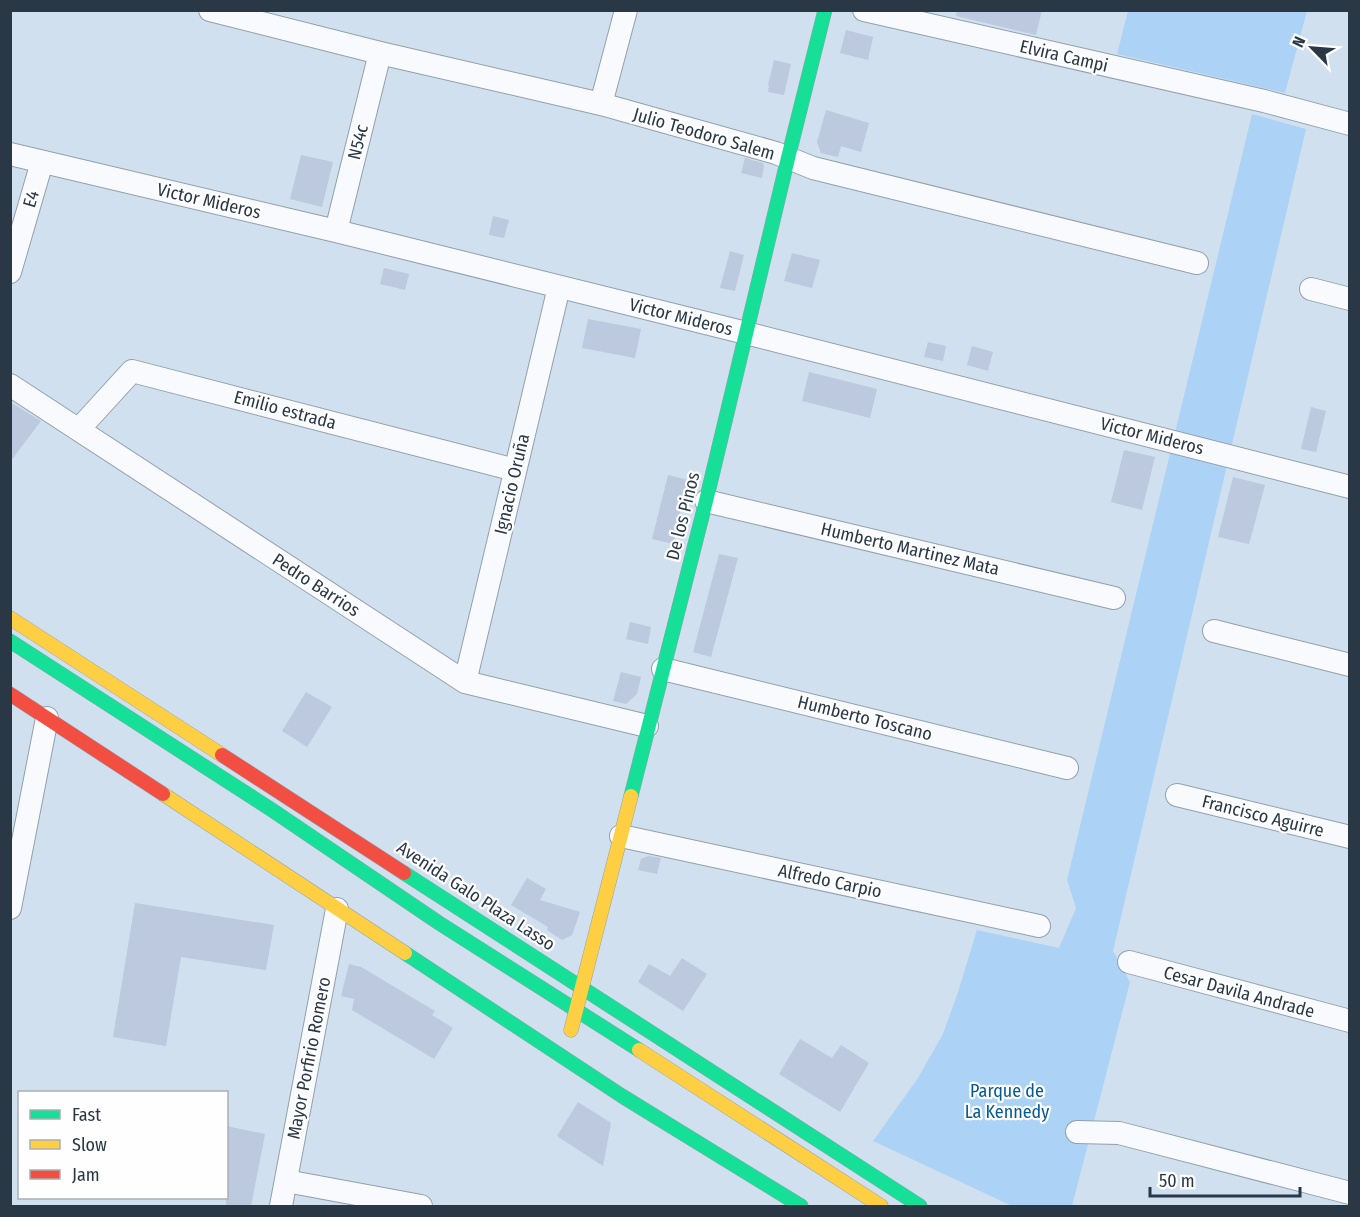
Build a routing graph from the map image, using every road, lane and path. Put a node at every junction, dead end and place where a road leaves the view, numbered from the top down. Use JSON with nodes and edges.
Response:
{"nodes":[{"id":1,"x":210,"y":10,"type":"edge"},
{"id":2,"x":626,"y":10,"type":"edge"},
{"id":3,"x":825,"y":10,"type":"edge"},
{"id":4,"x":864,"y":10,"type":"edge"},
{"id":5,"x":380,"y":53,"type":"junction"},
{"id":6,"x":601,"y":104,"type":"junction"},
{"id":7,"x":1350,"y":124,"type":"edge"},
{"id":8,"x":10,"y":154,"type":"edge"},
{"id":9,"x":788,"y":158,"type":"junction"},
{"id":10,"x":42,"y":162,"type":"junction"},
{"id":11,"x":336,"y":231,"type":"junction"},
{"id":12,"x":1197,"y":263,"type":"dead end"},
{"id":13,"x":10,"y":272,"type":"edge"},
{"id":14,"x":560,"y":287,"type":"junction"},
{"id":15,"x":1311,"y":289,"type":"dead end"},
{"id":16,"x":1350,"y":299,"type":"edge"},
{"id":17,"x":746,"y":333,"type":"junction"},
{"id":18,"x":10,"y":385,"type":"edge"},
{"id":19,"x":79,"y":429,"type":"junction"},
{"id":20,"x":515,"y":470,"type":"junction"},
{"id":21,"x":1350,"y":487,"type":"edge"},
{"id":22,"x":706,"y":501,"type":"junction"},
{"id":23,"x":1114,"y":597,"type":"dead end"},
{"id":24,"x":10,"y":618,"type":"edge"},
{"id":25,"x":1214,"y":631,"type":"dead end"},
{"id":26,"x":10,"y":641,"type":"edge"},
{"id":27,"x":1350,"y":665,"type":"edge"},
{"id":28,"x":663,"y":669,"type":"junction"},
{"id":29,"x":465,"y":682,"type":"junction"},
{"id":30,"x":10,"y":694,"type":"edge"},
{"id":31,"x":47,"y":718,"type":"junction"},
{"id":32,"x":648,"y":726,"type":"junction"},
{"id":33,"x":1067,"y":768,"type":"dead end"},
{"id":34,"x":1177,"y":795,"type":"dead end"},
{"id":35,"x":621,"y":836,"type":"junction"},
{"id":36,"x":1350,"y":837,"type":"edge"},
{"id":37,"x":10,"y":909,"type":"edge"},
{"id":38,"x":337,"y":909,"type":"junction"},
{"id":39,"x":1039,"y":926,"type":"dead end"},
{"id":40,"x":1129,"y":962,"type":"dead end"},
{"id":41,"x":581,"y":986,"type":"junction"},
{"id":42,"x":576,"y":1010,"type":"junction"},
{"id":43,"x":1350,"y":1021,"type":"edge"},
{"id":44,"x":570,"y":1030,"type":"dead end"},
{"id":45,"x":1077,"y":1132,"type":"dead end"},
{"id":46,"x":286,"y":1181,"type":"junction"},
{"id":47,"x":1350,"y":1193,"type":"edge"},
{"id":48,"x":281,"y":1206,"type":"edge"},
{"id":49,"x":422,"y":1206,"type":"edge"},
{"id":50,"x":801,"y":1206,"type":"edge"},
{"id":51,"x":881,"y":1206,"type":"edge"},
{"id":52,"x":920,"y":1206,"type":"edge"}],
"edges":[{"from":1,"to":5,"type":"street","name":"Julio Teodoro Salem"},
{"from":2,"to":6,"type":"street"},
{"from":3,"to":9,"type":"main road","name":"De los Pinos"},
{"from":4,"to":7,"type":"street","name":"Elvira Campi"},
{"from":5,"to":6,"type":"street","name":"Julio Teodoro Salem"},
{"from":5,"to":11,"type":"street","name":"N54c"},
{"from":6,"to":9,"type":"street","name":"Julio Teodoro Salem"},
{"from":8,"to":10,"type":"street","name":"Victor Mideros"},
{"from":9,"to":12,"type":"street","name":"Julio Teodoro Salem"},
{"from":9,"to":17,"type":"main road","name":"De los Pinos"},
{"from":10,"to":11,"type":"street","name":"Victor Mideros"},
{"from":10,"to":13,"type":"street","name":"E4"},
{"from":11,"to":14,"type":"street","name":"Victor Mideros"},
{"from":14,"to":17,"type":"street","name":"Victor Mideros"},
{"from":14,"to":20,"type":"street","name":"Ignacio Oruña"},
{"from":15,"to":16,"type":"street"},
{"from":17,"to":21,"type":"street","name":"Victor Mideros"},
{"from":17,"to":22,"type":"main road","name":"De los Pinos"},
{"from":18,"to":19,"type":"street","name":"Pedro Barrios"},
{"from":19,"to":20,"type":"street","name":"Emilio estrada"},
{"from":19,"to":29,"type":"street","name":"Pedro Barrios"},
{"from":20,"to":29,"type":"street","name":"Ignacio Oruña"},
{"from":22,"to":23,"type":"street","name":"Humberto Martinez Mata"},
{"from":22,"to":28,"type":"main road","name":"De los Pinos"},
{"from":24,"to":41,"type":"main road","name":"Avenida Galo Plaza Lasso"},
{"from":25,"to":27,"type":"street"},
{"from":26,"to":42,"type":"main road"},
{"from":28,"to":32,"type":"main road","name":"De los Pinos"},
{"from":28,"to":33,"type":"street","name":"Humberto Toscano"},
{"from":29,"to":32,"type":"street","name":"Pedro Barrios"},
{"from":30,"to":31,"type":"main road"},
{"from":31,"to":37,"type":"street"},
{"from":31,"to":38,"type":"main road"},
{"from":32,"to":35,"type":"main road","name":"De los Pinos"},
{"from":34,"to":36,"type":"street","name":"Francisco Aguirre"},
{"from":35,"to":39,"type":"street","name":"Alfredo Carpio"},
{"from":35,"to":41,"type":"main road","name":"De los Pinos"},
{"from":38,"to":46,"type":"street","name":"Mayor Porfirio Romero"},
{"from":38,"to":50,"type":"main road"},
{"from":40,"to":43,"type":"street","name":"Cesar Davila Andrade"},
{"from":41,"to":42,"type":"main road","name":"De los Pinos"},
{"from":41,"to":52,"type":"main road","name":"Avenida Galo Plaza Lasso"},
{"from":42,"to":44,"type":"main road","name":"De los Pinos"},
{"from":42,"to":51,"type":"main road"},
{"from":45,"to":47,"type":"street"},
{"from":46,"to":48,"type":"street","name":"Mayor Porfirio Romero"},
{"from":46,"to":49,"type":"street"}]}
